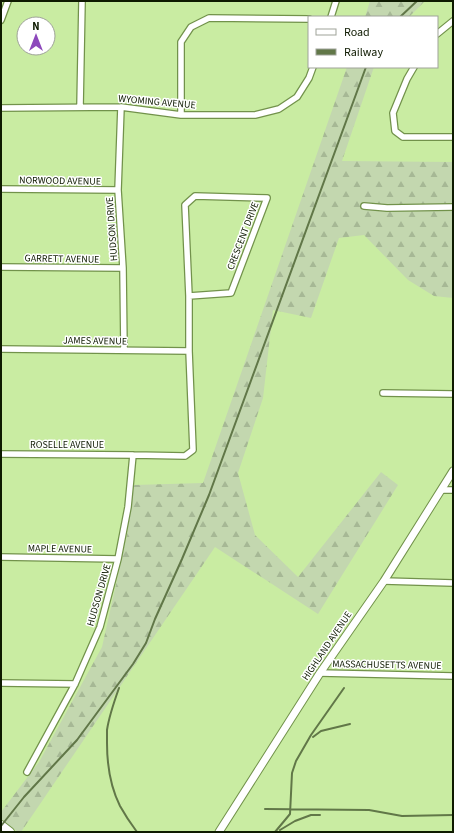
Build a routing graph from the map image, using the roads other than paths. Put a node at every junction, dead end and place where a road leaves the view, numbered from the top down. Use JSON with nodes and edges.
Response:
{"nodes":[{"id":1,"x":8,"y":1,"type":"edge"},
{"id":2,"x":82,"y":1,"type":"edge"},
{"id":3,"x":336,"y":1,"type":"edge"},
{"id":4,"x":331,"y":16,"type":"edge"},
{"id":5,"x":1,"y":20,"type":"edge"},
{"id":6,"x":308,"y":20,"type":"edge"},
{"id":7,"x":453,"y":21,"type":"edge"},
{"id":8,"x":438,"y":33,"type":"edge"},
{"id":9,"x":313,"y":68,"type":"edge"},
{"id":10,"x":413,"y":68,"type":"edge"},
{"id":11,"x":80,"y":107,"type":"junction"},
{"id":12,"x":120,"y":107,"type":"junction"},
{"id":13,"x":1,"y":108,"type":"edge"},
{"id":14,"x":182,"y":115,"type":"junction"},
{"id":15,"x":453,"y":137,"type":"edge"},
{"id":16,"x":1,"y":189,"type":"edge"},
{"id":17,"x":118,"y":190,"type":"junction"},
{"id":18,"x":364,"y":206,"type":"dead end"},
{"id":19,"x":453,"y":207,"type":"edge"},
{"id":20,"x":1,"y":267,"type":"edge"},
{"id":21,"x":123,"y":268,"type":"junction"},
{"id":22,"x":189,"y":296,"type":"junction"},
{"id":23,"x":1,"y":349,"type":"edge"},
{"id":24,"x":124,"y":350,"type":"junction"},
{"id":25,"x":189,"y":351,"type":"junction"},
{"id":26,"x":383,"y":393,"type":"dead end"},
{"id":27,"x":453,"y":394,"type":"edge"},
{"id":28,"x":1,"y":454,"type":"edge"},
{"id":29,"x":133,"y":455,"type":"junction"},
{"id":30,"x":453,"y":471,"type":"edge"},
{"id":31,"x":442,"y":490,"type":"junction"},
{"id":32,"x":453,"y":490,"type":"edge"},
{"id":33,"x":1,"y":557,"type":"edge"},
{"id":34,"x":118,"y":558,"type":"junction"},
{"id":35,"x":384,"y":581,"type":"junction"},
{"id":36,"x":453,"y":583,"type":"edge"},
{"id":37,"x":320,"y":673,"type":"junction"},
{"id":38,"x":453,"y":676,"type":"edge"},
{"id":39,"x":1,"y":683,"type":"edge"},
{"id":40,"x":75,"y":684,"type":"junction"},
{"id":41,"x":26,"y":772,"type":"dead end"},
{"id":42,"x":1,"y":825,"type":"edge"},
{"id":43,"x":10,"y":832,"type":"edge"},
{"id":44,"x":219,"y":832,"type":"edge"}],
"edges":[{"from":1,"to":5,"type":"street"},
{"from":2,"to":11,"type":"street"},
{"from":3,"to":4,"type":"street"},
{"from":6,"to":14,"type":"street"},
{"from":7,"to":8,"type":"street"},
{"from":9,"to":14,"type":"street","name":"WYOMING AVENUE"},
{"from":10,"to":15,"type":"street"},
{"from":11,"to":12,"type":"street","name":"WYOMING AVENUE"},
{"from":11,"to":13,"type":"street","name":"WYOMING AVENUE"},
{"from":12,"to":14,"type":"street","name":"WYOMING AVENUE"},
{"from":12,"to":17,"type":"street","name":"HUDSON DRIVE"},
{"from":16,"to":17,"type":"street","name":"NORWOOD AVENUE"},
{"from":17,"to":21,"type":"street","name":"HUDSON DRIVE"},
{"from":18,"to":19,"type":"street"},
{"from":20,"to":21,"type":"street","name":"GARRETT AVENUE"},
{"from":21,"to":24,"type":"street","name":"HUDSON DRIVE"},
{"from":22,"to":22,"type":"street","name":"CRESCENT DRIVE"},
{"from":22,"to":25,"type":"street","name":"CRESCENT DRIVE"},
{"from":23,"to":24,"type":"street","name":"JAMES AVENUE"},
{"from":24,"to":25,"type":"street","name":"JAMES AVENUE"},
{"from":25,"to":29,"type":"street","name":"CRESCENT DRIVE"},
{"from":26,"to":27,"type":"street"},
{"from":28,"to":29,"type":"street","name":"ROSELLE AVENUE"},
{"from":29,"to":34,"type":"street","name":"HUDSON DRIVE"},
{"from":30,"to":31,"type":"street","name":"HIGHLAND AVENUE"},
{"from":31,"to":32,"type":"street"},
{"from":31,"to":35,"type":"street","name":"HIGHLAND AVENUE"},
{"from":33,"to":34,"type":"street","name":"MAPLE AVENUE"},
{"from":34,"to":40,"type":"street","name":"HUDSON DRIVE"},
{"from":35,"to":36,"type":"street"},
{"from":35,"to":37,"type":"street","name":"HIGHLAND AVENUE"},
{"from":37,"to":38,"type":"street","name":"MASSACHUSETTS AVENUE"},
{"from":37,"to":44,"type":"street","name":"HIGHLAND AVENUE"},
{"from":39,"to":40,"type":"street"},
{"from":40,"to":41,"type":"street","name":"HUDSON DRIVE"},
{"from":42,"to":43,"type":"main road"}]}
